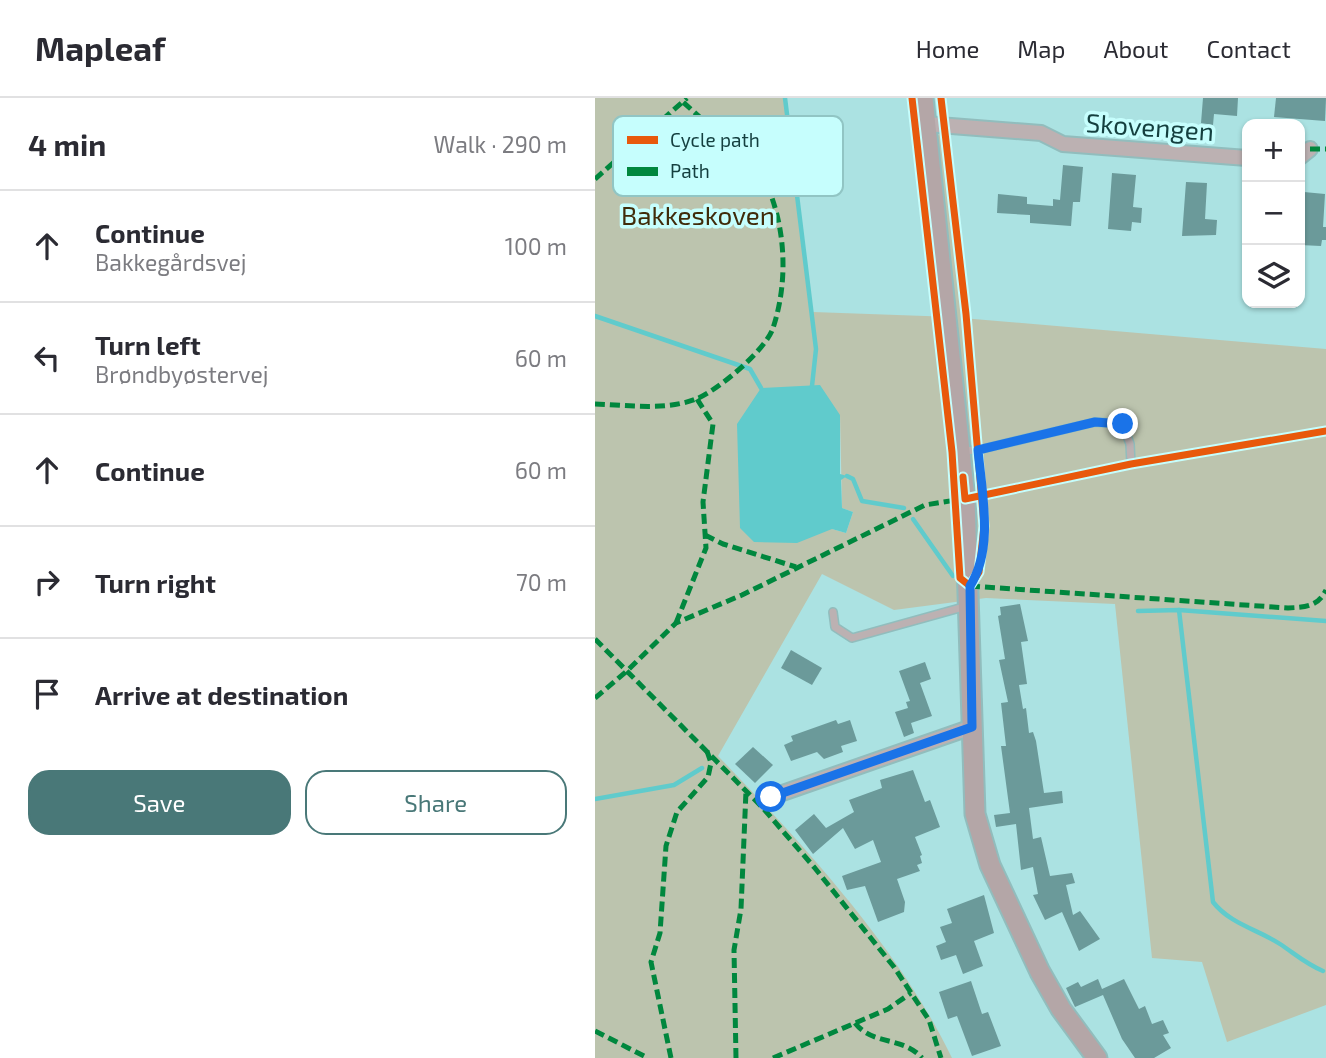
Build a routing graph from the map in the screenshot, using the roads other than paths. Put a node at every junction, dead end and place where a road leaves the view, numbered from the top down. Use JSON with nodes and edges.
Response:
{"nodes":[{"id":1,"x":923,"y":98,"type":"edge"},
{"id":2,"x":926,"y":124,"type":"junction"},
{"id":3,"x":1242,"y":158,"type":"edge"},
{"id":4,"x":960,"y":451,"type":"junction"},
{"id":5,"x":965,"y":499,"type":"junction"},
{"id":6,"x":971,"y":605,"type":"junction"},
{"id":7,"x":833,"y":612,"type":"dead end"},
{"id":8,"x":972,"y":727,"type":"junction"},
{"id":9,"x":771,"y":797,"type":"dead end"},
{"id":10,"x":1097,"y":1058,"type":"edge"}],
"edges":[{"from":1,"to":2,"type":"street"},
{"from":2,"to":3,"type":"street","name":"Skovengen"},
{"from":2,"to":4,"type":"street"},
{"from":4,"to":5,"type":"street"},
{"from":4,"to":5,"type":"lane"},
{"from":5,"to":6,"type":"street"},
{"from":6,"to":7,"type":"lane"},
{"from":6,"to":8,"type":"street"},
{"from":8,"to":9,"type":"street"},
{"from":8,"to":10,"type":"street"}]}
